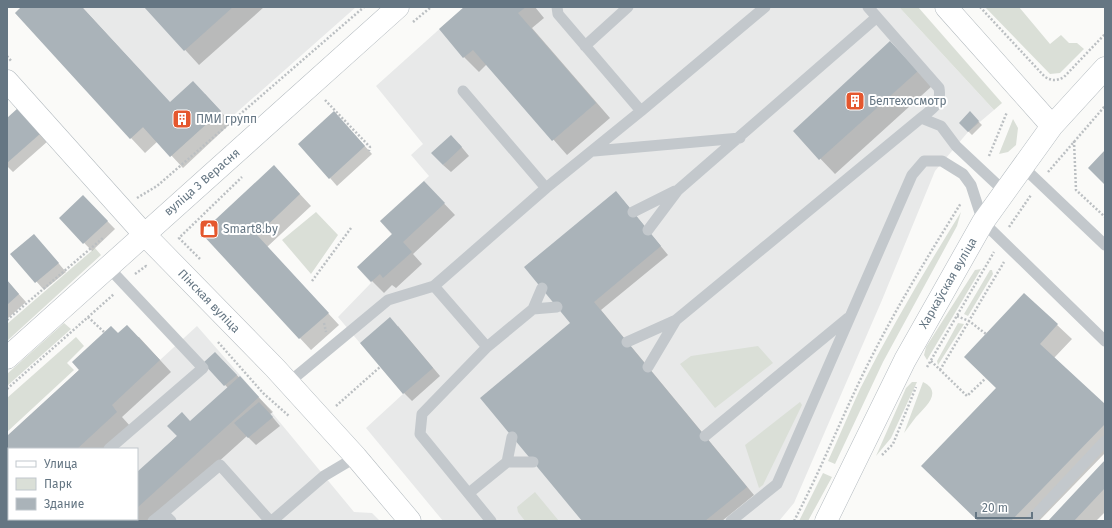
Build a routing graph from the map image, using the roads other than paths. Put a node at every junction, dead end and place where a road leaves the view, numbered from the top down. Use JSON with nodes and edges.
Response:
{"nodes":[{"id":1,"x":398,"y":7,"type":"edge"},
{"id":2,"x":557,"y":7,"type":"edge"},
{"id":3,"x":628,"y":7,"type":"edge"},
{"id":4,"x":765,"y":7,"type":"edge"},
{"id":5,"x":868,"y":7,"type":"edge"},
{"id":6,"x":946,"y":7,"type":"edge"},
{"id":7,"x":877,"y":18,"type":"junction"},
{"id":8,"x":585,"y":46,"type":"junction"},
{"id":9,"x":1105,"y":68,"type":"edge"},
{"id":10,"x":7,"y":81,"type":"edge"},
{"id":11,"x":463,"y":91,"type":"dead end"},
{"id":12,"x":641,"y":111,"type":"junction"},
{"id":13,"x":921,"y":118,"type":"junction"},
{"id":14,"x":1052,"y":126,"type":"junction"},
{"id":15,"x":740,"y":138,"type":"junction"},
{"id":16,"x":594,"y":151,"type":"junction"},
{"id":17,"x":1022,"y":166,"type":"junction"},
{"id":18,"x":546,"y":188,"type":"junction"},
{"id":19,"x":678,"y":190,"type":"junction"},
{"id":20,"x":1004,"y":191,"type":"junction"},
{"id":21,"x":633,"y":212,"type":"dead end"},
{"id":22,"x":983,"y":222,"type":"junction"},
{"id":23,"x":648,"y":230,"type":"dead end"},
{"id":24,"x":144,"y":234,"type":"junction"},
{"id":25,"x":1105,"y":245,"type":"edge"},
{"id":26,"x":108,"y":267,"type":"junction"},
{"id":27,"x":434,"y":286,"type":"junction"},
{"id":28,"x":542,"y":288,"type":"dead end"},
{"id":29,"x":557,"y":307,"type":"dead end"},
{"id":30,"x":533,"y":310,"type":"junction"},
{"id":31,"x":850,"y":316,"type":"junction"},
{"id":32,"x":676,"y":320,"type":"junction"},
{"id":33,"x":1105,"y":341,"type":"edge"},
{"id":34,"x":627,"y":342,"type":"dead end"},
{"id":35,"x":487,"y":347,"type":"junction"},
{"id":36,"x":7,"y":358,"type":"edge"},
{"id":37,"x":648,"y":367,"type":"dead end"},
{"id":38,"x":288,"y":384,"type":"junction"},
{"id":39,"x":705,"y":436,"type":"dead end"},
{"id":40,"x":512,"y":437,"type":"dead end"},
{"id":41,"x":1105,"y":441,"type":"edge"},
{"id":42,"x":110,"y":448,"type":"edge"},
{"id":43,"x":356,"y":457,"type":"junction"},
{"id":44,"x":507,"y":462,"type":"junction"},
{"id":45,"x":533,"y":462,"type":"dead end"},
{"id":46,"x":468,"y":493,"type":"junction"},
{"id":47,"x":167,"y":517,"type":"edge"},
{"id":48,"x":153,"y":521,"type":"edge"},
{"id":49,"x":271,"y":521,"type":"edge"},
{"id":50,"x":410,"y":521,"type":"edge"},
{"id":51,"x":491,"y":521,"type":"edge"},
{"id":52,"x":731,"y":521,"type":"edge"},
{"id":53,"x":826,"y":521,"type":"edge"},
{"id":54,"x":1030,"y":521,"type":"edge"}],
"edges":[{"from":1,"to":24,"type":"street","name":"вуліца 3 Верасня"},
{"from":2,"to":8,"type":"lane"},
{"from":3,"to":8,"type":"lane"},
{"from":4,"to":12,"type":"lane"},
{"from":5,"to":7,"type":"lane"},
{"from":6,"to":14,"type":"street"},
{"from":7,"to":13,"type":"lane"},
{"from":7,"to":15,"type":"lane"},
{"from":8,"to":12,"type":"lane"},
{"from":9,"to":14,"type":"street","name":"Харкаўская вуліца"},
{"from":10,"to":24,"type":"street","name":"Пінская вуліца"},
{"from":11,"to":18,"type":"lane"},
{"from":12,"to":16,"type":"lane"},
{"from":13,"to":20,"type":"lane"},
{"from":13,"to":32,"type":"lane"},
{"from":14,"to":17,"type":"street","name":"Харкаўская вуліца"},
{"from":15,"to":16,"type":"lane"},
{"from":15,"to":19,"type":"lane"},
{"from":16,"to":18,"type":"lane"},
{"from":17,"to":20,"type":"street","name":"Харкаўская вуліца"},
{"from":17,"to":25,"type":"lane"},
{"from":18,"to":27,"type":"lane"},
{"from":19,"to":21,"type":"lane"},
{"from":19,"to":23,"type":"lane"},
{"from":20,"to":22,"type":"street","name":"Харкаўская вуліца"},
{"from":22,"to":31,"type":"lane"},
{"from":22,"to":33,"type":"lane"},
{"from":22,"to":53,"type":"street","name":"Харкаўская вуліца"},
{"from":24,"to":26,"type":"street","name":"вуліца 3 Верасня"},
{"from":24,"to":38,"type":"street","name":"Пінская вуліца"},
{"from":26,"to":36,"type":"street","name":"вуліца 3 Верасня"},
{"from":26,"to":42,"type":"lane"},
{"from":27,"to":35,"type":"lane"},
{"from":27,"to":38,"type":"lane"},
{"from":28,"to":30,"type":"lane"},
{"from":29,"to":30,"type":"lane"},
{"from":30,"to":35,"type":"lane"},
{"from":31,"to":39,"type":"lane"},
{"from":31,"to":52,"type":"lane"},
{"from":32,"to":34,"type":"lane"},
{"from":32,"to":37,"type":"lane"},
{"from":35,"to":46,"type":"lane"},
{"from":38,"to":43,"type":"street","name":"Пінская вуліца"},
{"from":40,"to":44,"type":"lane"},
{"from":41,"to":54,"type":"lane"},
{"from":43,"to":49,"type":"lane"},
{"from":43,"to":50,"type":"street","name":"Пінская вуліца"},
{"from":44,"to":45,"type":"lane"},
{"from":44,"to":46,"type":"lane"},
{"from":46,"to":51,"type":"lane"},
{"from":47,"to":48,"type":"lane"},
{"from":47,"to":49,"type":"lane"}]}
